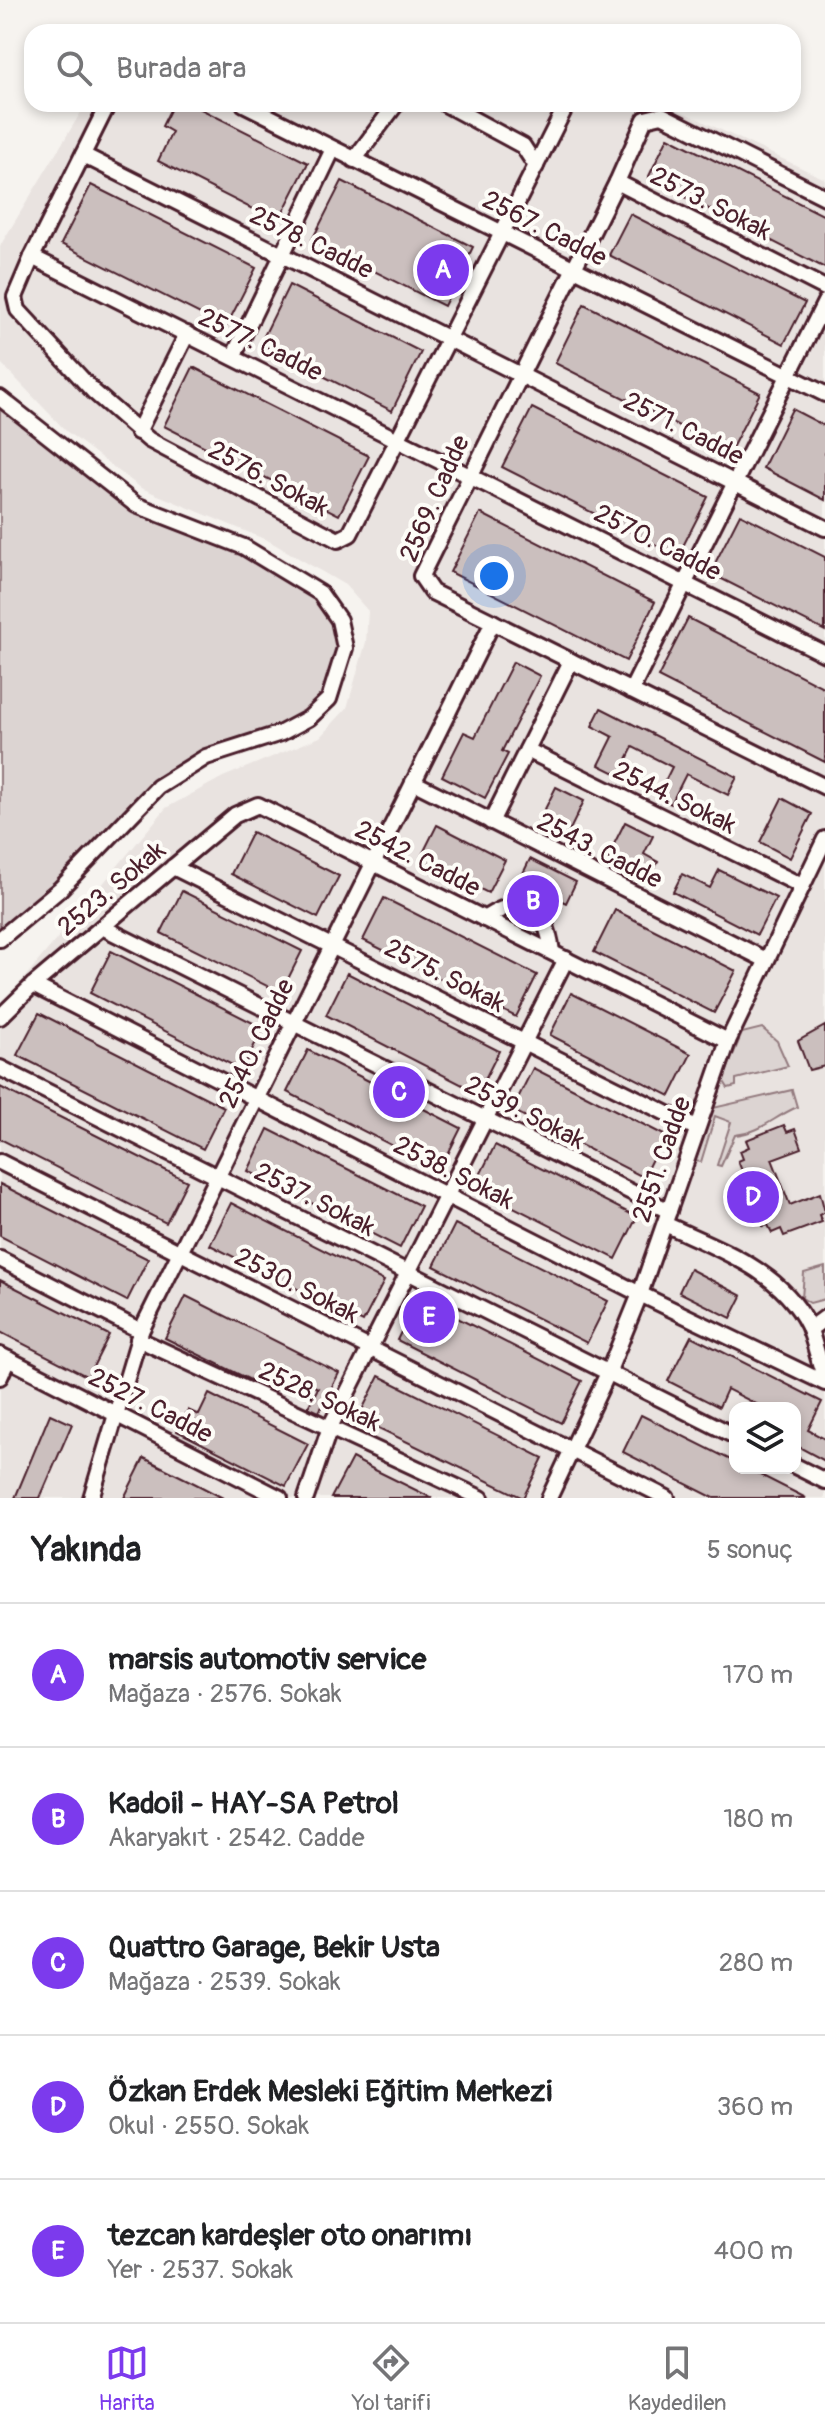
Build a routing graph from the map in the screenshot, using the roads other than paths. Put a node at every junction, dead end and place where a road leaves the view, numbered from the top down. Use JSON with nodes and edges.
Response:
{"nodes":[{"id":1,"x":104,"y":112,"type":"edge"},
{"id":2,"x":260,"y":112,"type":"edge"},
{"id":3,"x":390,"y":112,"type":"edge"},
{"id":4,"x":460,"y":112,"type":"edge"},
{"id":5,"x":563,"y":112,"type":"edge"},
{"id":6,"x":333,"y":149,"type":"junction"},
{"id":7,"x":83,"y":155,"type":"junction"},
{"id":8,"x":354,"y":160,"type":"junction"},
{"id":9,"x":536,"y":166,"type":"junction"},
{"id":10,"x":617,"y":182,"type":"junction"},
{"id":11,"x":825,"y":197,"type":"edge"},
{"id":12,"x":502,"y":234,"type":"junction"},
{"id":13,"x":284,"y":255,"type":"junction"},
{"id":14,"x":32,"y":257,"type":"junction"},
{"id":15,"x":574,"y":270,"type":"junction"},
{"id":16,"x":825,"y":288,"type":"edge"},
{"id":17,"x":825,"y":302,"type":"edge"},
{"id":18,"x":187,"y":334,"type":"junction"},
{"id":19,"x":449,"y":337,"type":"junction"},
{"id":20,"x":233,"y":357,"type":"junction"},
{"id":21,"x":520,"y":372,"type":"junction"},
{"id":22,"x":788,"y":376,"type":"junction"},
{"id":23,"x":825,"y":394,"type":"edge"},
{"id":24,"x":0,"y":398,"type":"edge"},
{"id":25,"x":138,"y":432,"type":"junction"},
{"id":26,"x":398,"y":439,"type":"junction"},
{"id":27,"x":469,"y":475,"type":"junction"},
{"id":28,"x":735,"y":482,"type":"junction"},
{"id":29,"x":825,"y":528,"type":"edge"},
{"id":30,"x":685,"y":582,"type":"junction"},
{"id":31,"x":493,"y":622,"type":"junction"},
{"id":32,"x":825,"y":654,"type":"edge"},
{"id":33,"x":571,"y":661,"type":"junction"},
{"id":34,"x":631,"y":691,"type":"junction"},
{"id":35,"x":527,"y":750,"type":"junction"},
{"id":36,"x":413,"y":782,"type":"junction"},
{"id":37,"x":825,"y":787,"type":"edge"},
{"id":38,"x":258,"y":805,"type":"joint"},
{"id":39,"x":491,"y":822,"type":"junction"},
{"id":40,"x":825,"y":839,"type":"edge"},
{"id":41,"x":819,"y":860,"type":"edge"},
{"id":42,"x":373,"y":862,"type":"junction"},
{"id":43,"x":173,"y":867,"type":"junction"},
{"id":44,"x":802,"y":886,"type":"junction"},
{"id":45,"x":484,"y":919,"type":"junction"},
{"id":46,"x":102,"y":927,"type":"junction"},
{"id":47,"x":0,"y":939,"type":"edge"},
{"id":48,"x":331,"y":945,"type":"junction"},
{"id":49,"x":552,"y":952,"type":"junction"},
{"id":50,"x":566,"y":959,"type":"junction"},
{"id":51,"x":766,"y":960,"type":"junction"},
{"id":52,"x":33,"y":985,"type":"junction"},
{"id":53,"x":0,"y":1017,"type":"edge"},
{"id":54,"x":293,"y":1022,"type":"junction"},
{"id":55,"x":728,"y":1041,"type":"junction"},
{"id":56,"x":524,"y":1042,"type":"junction"},
{"id":57,"x":0,"y":1068,"type":"edge"},
{"id":58,"x":255,"y":1098,"type":"junction"},
{"id":59,"x":485,"y":1119,"type":"junction"},
{"id":60,"x":696,"y":1128,"type":"junction"},
{"id":61,"x":0,"y":1162,"type":"edge"},
{"id":62,"x":217,"y":1176,"type":"junction"},
{"id":63,"x":447,"y":1195,"type":"junction"},
{"id":64,"x":667,"y":1218,"type":"junction"},
{"id":65,"x":180,"y":1253,"type":"junction"},
{"id":66,"x":0,"y":1259,"type":"edge"},
{"id":67,"x":408,"y":1272,"type":"junction"},
{"id":68,"x":640,"y":1294,"type":"junction"},
{"id":69,"x":825,"y":1318,"type":"edge"},
{"id":70,"x":810,"y":1329,"type":"junction"},
{"id":71,"x":140,"y":1335,"type":"junction"},
{"id":72,"x":369,"y":1348,"type":"junction"},
{"id":73,"x":4,"y":1357,"type":"edge"},
{"id":74,"x":608,"y":1373,"type":"junction"},
{"id":75,"x":0,"y":1377,"type":"edge"},
{"id":76,"x":825,"y":1380,"type":"edge"},
{"id":77,"x":116,"y":1414,"type":"junction"},
{"id":78,"x":330,"y":1427,"type":"junction"},
{"id":79,"x":729,"y":1433,"type":"edge"},
{"id":80,"x":572,"y":1451,"type":"junction"},
{"id":81,"x":801,"y":1469,"type":"edge"},
{"id":82,"x":825,"y":1481,"type":"edge"},
{"id":83,"x":637,"y":1483,"type":"junction"},
{"id":84,"x":91,"y":1498,"type":"edge"},
{"id":85,"x":280,"y":1498,"type":"edge"},
{"id":86,"x":306,"y":1498,"type":"edge"},
{"id":87,"x":481,"y":1498,"type":"edge"},
{"id":88,"x":549,"y":1498,"type":"edge"},
{"id":89,"x":645,"y":1498,"type":"edge"},
{"id":90,"x":667,"y":1498,"type":"edge"}],
"edges":[{"from":1,"to":7,"type":"street","name":"2576. Sokak"},
{"from":2,"to":6,"type":"street","name":"2567. Cadde"},
{"from":3,"to":8,"type":"street"},
{"from":4,"to":9,"type":"street"},
{"from":5,"to":9,"type":"street","name":"2576. Sokak"},
{"from":6,"to":8,"type":"street","name":"2567. Cadde"},
{"from":6,"to":13,"type":"street"},
{"from":7,"to":13,"type":"street","name":"2578. Cadde"},
{"from":7,"to":14,"type":"street","name":"2576. Sokak"},
{"from":8,"to":12,"type":"street","name":"2567. Cadde"},
{"from":9,"to":12,"type":"street","name":"2576. Sokak"},
{"from":10,"to":11,"type":"street","name":"2569. Cadde"},
{"from":10,"to":15,"type":"street","name":"2569. Cadde"},
{"from":10,"to":16,"type":"street","name":"2573. Sokak"},
{"from":12,"to":15,"type":"street","name":"2567. Cadde"},
{"from":12,"to":19,"type":"street","name":"2576. Sokak"},
{"from":13,"to":19,"type":"street","name":"2578. Cadde"},
{"from":13,"to":20,"type":"street"},
{"from":14,"to":18,"type":"street","name":"2577. Cadde"},
{"from":14,"to":25,"type":"street","name":"2576. Sokak"},
{"from":15,"to":21,"type":"street","name":"2569. Cadde"},
{"from":15,"to":22,"type":"street","name":"2567. Cadde"},
{"from":17,"to":22,"type":"street"},
{"from":18,"to":20,"type":"street","name":"2577. Cadde"},
{"from":18,"to":25,"type":"street"},
{"from":19,"to":21,"type":"street","name":"2578. Cadde"},
{"from":19,"to":26,"type":"street","name":"2576. Sokak"},
{"from":20,"to":26,"type":"street","name":"2577. Cadde"},
{"from":21,"to":27,"type":"street","name":"2569. Cadde"},
{"from":21,"to":28,"type":"street","name":"2571. Cadde"},
{"from":22,"to":23,"type":"street","name":"2567. Cadde"},
{"from":22,"to":28,"type":"street"},
{"from":24,"to":47,"type":"street"},
{"from":25,"to":26,"type":"street","name":"2576. Sokak"},
{"from":26,"to":27,"type":"street","name":"2577. Cadde"},
{"from":27,"to":30,"type":"street","name":"2570. Cadde"},
{"from":27,"to":31,"type":"street","name":"2569. Cadde"},
{"from":28,"to":29,"type":"street","name":"2571. Cadde"},
{"from":28,"to":30,"type":"street"},
{"from":30,"to":32,"type":"street","name":"2570. Cadde"},
{"from":30,"to":34,"type":"street"},
{"from":31,"to":33,"type":"street","name":"2569. Cadde"},
{"from":31,"to":36,"type":"street","name":"2540. Cadde"},
{"from":33,"to":34,"type":"street","name":"2569. Cadde"},
{"from":33,"to":35,"type":"street"},
{"from":34,"to":37,"type":"street","name":"2569. Cadde"},
{"from":35,"to":39,"type":"street"},
{"from":35,"to":44,"type":"street","name":"2544. Sokak"},
{"from":36,"to":39,"type":"street","name":"2543. Cadde"},
{"from":36,"to":42,"type":"street","name":"2540. Cadde"},
{"from":38,"to":42,"type":"street","name":"2542. Cadde"},
{"from":38,"to":43,"type":"street","name":"2523. Sokak"},
{"from":39,"to":51,"type":"street","name":"2543. Cadde"},
{"from":40,"to":41,"type":"street","name":"2551. Cadde"},
{"from":41,"to":44,"type":"street","name":"2551. Cadde"},
{"from":42,"to":45,"type":"street","name":"2542. Cadde"},
{"from":42,"to":48,"type":"street","name":"2540. Cadde"},
{"from":43,"to":46,"type":"street","name":"2523. Sokak"},
{"from":43,"to":48,"type":"street","name":"2575. Sokak"},
{"from":44,"to":51,"type":"street","name":"2551. Cadde"},
{"from":45,"to":49,"type":"street","name":"2542. Cadde"},
{"from":45,"to":49,"type":"street"},
{"from":46,"to":52,"type":"street","name":"2523. Sokak"},
{"from":46,"to":54,"type":"street","name":"2539. Sokak"},
{"from":48,"to":54,"type":"street","name":"2540. Cadde"},
{"from":48,"to":56,"type":"street","name":"2575. Sokak"},
{"from":49,"to":50,"type":"street","name":"2542. Cadde"},
{"from":50,"to":55,"type":"street","name":"2542. Cadde"},
{"from":50,"to":56,"type":"street"},
{"from":51,"to":55,"type":"street","name":"2551. Cadde"},
{"from":52,"to":53,"type":"street","name":"2523. Sokak"},
{"from":52,"to":58,"type":"street","name":"2538. Sokak"},
{"from":54,"to":58,"type":"street","name":"2540. Cadde"},
{"from":54,"to":59,"type":"street","name":"2539. Sokak"},
{"from":55,"to":60,"type":"street","name":"2551. Cadde"},
{"from":56,"to":59,"type":"street"},
{"from":56,"to":60,"type":"street","name":"2575. Sokak"},
{"from":57,"to":62,"type":"street","name":"2537. Sokak"},
{"from":58,"to":62,"type":"street","name":"2540. Cadde"},
{"from":58,"to":63,"type":"street","name":"2538. Sokak"},
{"from":59,"to":63,"type":"street"},
{"from":59,"to":64,"type":"street","name":"2539. Sokak"},
{"from":60,"to":64,"type":"street","name":"2551. Cadde"},
{"from":61,"to":65,"type":"street","name":"2530. Sokak"},
{"from":62,"to":65,"type":"street","name":"2540. Cadde"},
{"from":62,"to":67,"type":"street","name":"2537. Sokak"},
{"from":63,"to":67,"type":"street"},
{"from":63,"to":68,"type":"street","name":"2538. Sokak"},
{"from":64,"to":68,"type":"street","name":"2551. Cadde"},
{"from":64,"to":70,"type":"street","name":"2539. Sokak"},
{"from":65,"to":71,"type":"street","name":"2540. Cadde"},
{"from":65,"to":72,"type":"street","name":"2530. Sokak"},
{"from":66,"to":71,"type":"street","name":"2528. Sokak"},
{"from":67,"to":72,"type":"street"},
{"from":67,"to":74,"type":"street","name":"2537. Sokak"},
{"from":68,"to":74,"type":"street","name":"2551. Cadde"},
{"from":68,"to":76,"type":"street","name":"2538. Sokak"},
{"from":69,"to":70,"type":"street"},
{"from":70,"to":76,"type":"street","name":"2539. Sokak"},
{"from":71,"to":77,"type":"street","name":"2540. Cadde"},
{"from":71,"to":78,"type":"street","name":"2528. Sokak"},
{"from":72,"to":78,"type":"street"},
{"from":72,"to":80,"type":"street","name":"2530. Sokak"},
{"from":73,"to":75,"type":"street"},
{"from":73,"to":77,"type":"street","name":"2527. Cadde"},
{"from":74,"to":79,"type":"street","name":"2537. Sokak"},
{"from":74,"to":80,"type":"street","name":"2551. Cadde"},
{"from":77,"to":84,"type":"street","name":"2540. Cadde"},
{"from":77,"to":85,"type":"street","name":"2527. Cadde"},
{"from":78,"to":86,"type":"street"},
{"from":78,"to":87,"type":"street","name":"2528. Sokak"},
{"from":80,"to":83,"type":"street","name":"2530. Sokak"},
{"from":80,"to":88,"type":"street","name":"2551. Cadde"},
{"from":81,"to":82,"type":"street"},
{"from":83,"to":89,"type":"street"},
{"from":83,"to":90,"type":"street","name":"2530. Sokak"}]}
